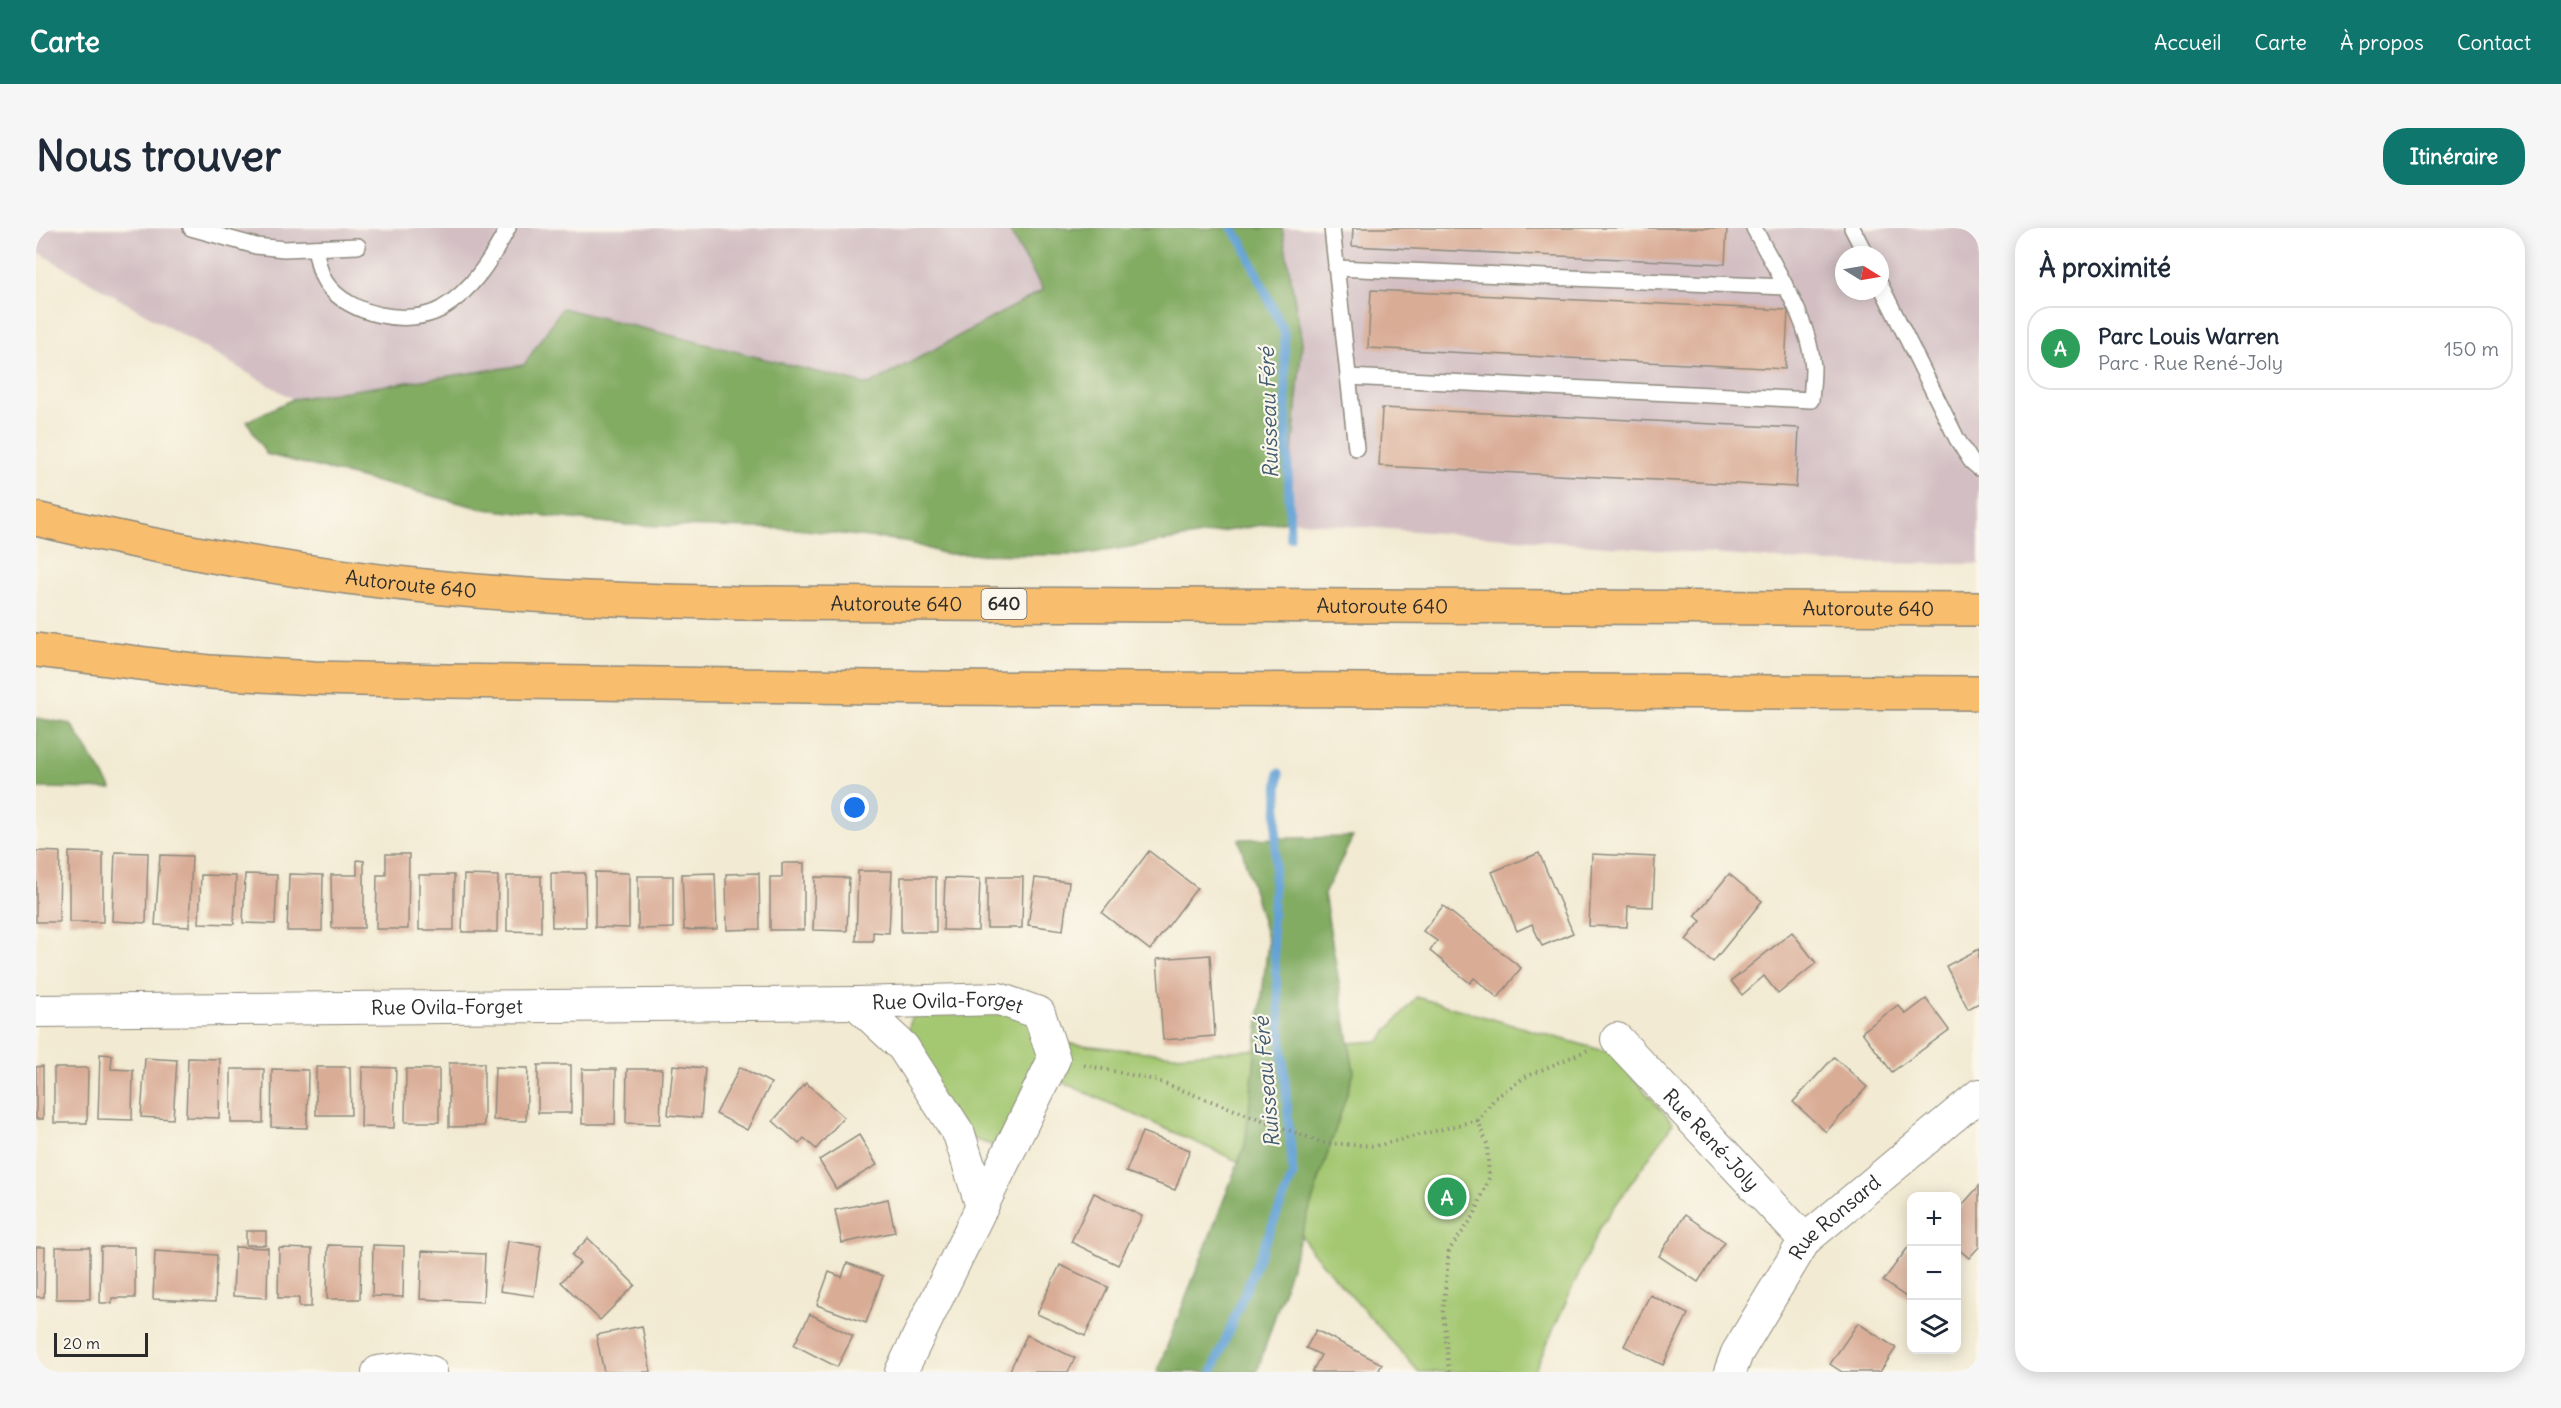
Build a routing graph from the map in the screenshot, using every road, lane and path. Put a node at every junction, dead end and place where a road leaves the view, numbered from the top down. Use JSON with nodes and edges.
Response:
{"nodes":[{"id":1,"x":191,"y":228,"type":"edge"},
{"id":2,"x":508,"y":228,"type":"edge"},
{"id":3,"x":1332,"y":228,"type":"edge"},
{"id":4,"x":1754,"y":228,"type":"edge"},
{"id":5,"x":1852,"y":228,"type":"edge"},
{"id":6,"x":358,"y":246,"type":"dead end"},
{"id":7,"x":1861,"y":246,"type":"edge"},
{"id":8,"x":315,"y":248,"type":"junction"},
{"id":9,"x":1336,"y":268,"type":"junction"},
{"id":10,"x":1785,"y":287,"type":"junction"},
{"id":11,"x":1888,"y":300,"type":"edge"},
{"id":12,"x":1348,"y":377,"type":"junction"},
{"id":13,"x":1356,"y":448,"type":"dead end"},
{"id":14,"x":1979,"y":468,"type":"edge"},
{"id":15,"x":36,"y":519,"type":"edge"},
{"id":16,"x":1979,"y":609,"type":"edge"},
{"id":17,"x":36,"y":650,"type":"edge"},
{"id":18,"x":1979,"y":693,"type":"edge"},
{"id":19,"x":856,"y":1003,"type":"junction"},
{"id":20,"x":36,"y":1011,"type":"edge"},
{"id":21,"x":1617,"y":1039,"type":"joint"},
{"id":22,"x":1079,"y":1064,"type":"dead end"},
{"id":23,"x":1979,"y":1095,"type":"edge"},
{"id":24,"x":1478,"y":1120,"type":"junction"},
{"id":25,"x":982,"y":1208,"type":"junction"},
{"id":26,"x":1804,"y":1240,"type":"junction"},
{"id":27,"x":378,"y":1372,"type":"edge"},
{"id":28,"x":431,"y":1372,"type":"edge"},
{"id":29,"x":901,"y":1372,"type":"edge"},
{"id":30,"x":1449,"y":1372,"type":"edge"},
{"id":31,"x":1730,"y":1372,"type":"edge"}],
"edges":[{"from":1,"to":8,"type":"lane"},
{"from":2,"to":8,"type":"lane"},
{"from":3,"to":9,"type":"lane"},
{"from":4,"to":10,"type":"lane"},
{"from":5,"to":7,"type":"lane"},
{"from":6,"to":8,"type":"lane"},
{"from":9,"to":10,"type":"lane"},
{"from":9,"to":12,"type":"lane"},
{"from":10,"to":12,"type":"lane"},
{"from":11,"to":14,"type":"lane"},
{"from":12,"to":13,"type":"lane"},
{"from":15,"to":16,"type":"highway","name":"Autoroute 640","number":"640"},
{"from":17,"to":18,"type":"highway"},
{"from":19,"to":20,"type":"street","name":"Rue Ovila-Forget"},
{"from":19,"to":25,"type":"street","name":"Rue Ovila-Forget"},
{"from":19,"to":25,"type":"street","name":"Rue Ovila-Forget"},
{"from":21,"to":24,"type":"path"},
{"from":21,"to":26,"type":"street","name":"Rue René-Joly"},
{"from":22,"to":24,"type":"path"},
{"from":23,"to":26,"type":"street","name":"Rue Ronsard"},
{"from":24,"to":30,"type":"path"},
{"from":25,"to":29,"type":"street","name":"Rue Ovila-Forget"},
{"from":26,"to":31,"type":"street","name":"Rue Ronsard"},
{"from":27,"to":28,"type":"street"}]}
